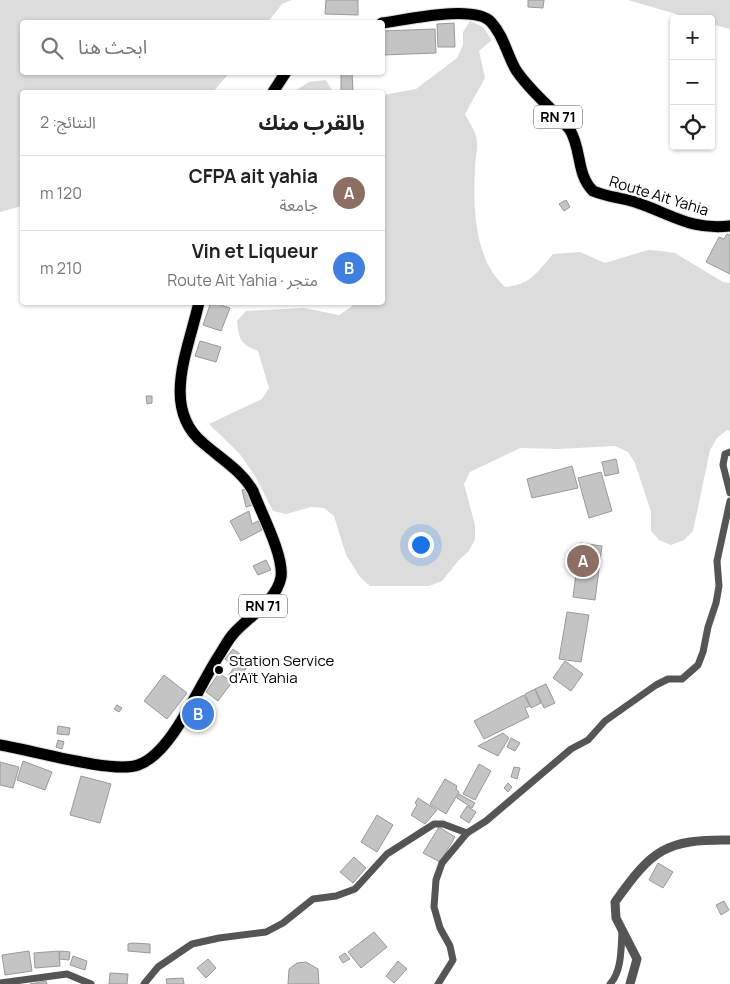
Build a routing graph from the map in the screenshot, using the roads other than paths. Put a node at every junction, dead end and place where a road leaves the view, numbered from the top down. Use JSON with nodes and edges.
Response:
{"nodes":[{"id":1,"x":385,"y":24,"type":"edge"},
{"id":2,"x":284,"y":75,"type":"edge"},
{"id":3,"x":274,"y":90,"type":"edge"},
{"id":4,"x":730,"y":226,"type":"edge"},
{"id":5,"x":198,"y":305,"type":"edge"},
{"id":6,"x":730,"y":452,"type":"edge"},
{"id":7,"x":730,"y":493,"type":"edge"},
{"id":8,"x":730,"y":501,"type":"edge"},
{"id":9,"x":0,"y":745,"type":"edge"},
{"id":10,"x":467,"y":834,"type":"junction"},
{"id":11,"x":730,"y":840,"type":"edge"},
{"id":12,"x":622,"y":931,"type":"junction"},
{"id":13,"x":0,"y":983,"type":"edge"},
{"id":14,"x":91,"y":984,"type":"edge"},
{"id":15,"x":144,"y":984,"type":"edge"},
{"id":16,"x":438,"y":984,"type":"edge"},
{"id":17,"x":610,"y":984,"type":"edge"},
{"id":18,"x":630,"y":984,"type":"edge"}],
"edges":[{"from":1,"to":4,"type":"main road","name":"Route Ait Yahia","number":"RN 71"},
{"from":2,"to":3,"type":"main road"},
{"from":5,"to":9,"type":"main road","number":"RN 71"},
{"from":6,"to":7,"type":"street"},
{"from":8,"to":10,"type":"street"},
{"from":10,"to":15,"type":"street"},
{"from":10,"to":16,"type":"street"},
{"from":11,"to":12,"type":"street"},
{"from":12,"to":17,"type":"street"},
{"from":12,"to":18,"type":"street"},
{"from":13,"to":14,"type":"street"}]}
